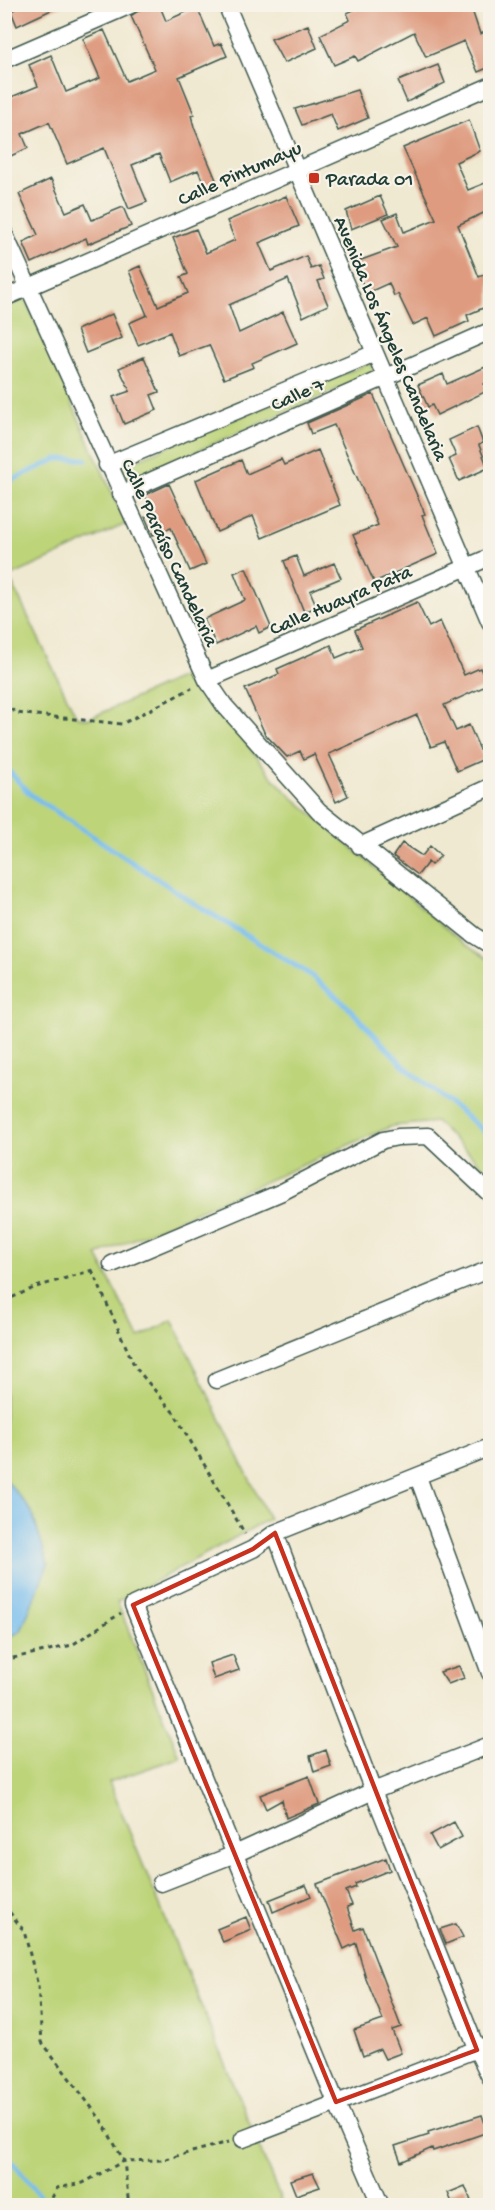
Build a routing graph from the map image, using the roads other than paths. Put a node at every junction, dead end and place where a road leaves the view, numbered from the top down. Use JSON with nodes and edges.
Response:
{"nodes":[{"id":1,"x":133,"y":4,"type":"edge"},
{"id":2,"x":225,"y":4,"type":"edge"},
{"id":3,"x":4,"y":60,"type":"edge"},
{"id":4,"x":490,"y":86,"type":"edge"},
{"id":5,"x":297,"y":169,"type":"junction"},
{"id":6,"x":4,"y":233,"type":"edge"},
{"id":7,"x":29,"y":288,"type":"junction"},
{"id":8,"x":4,"y":298,"type":"edge"},
{"id":9,"x":490,"y":331,"type":"edge"},
{"id":10,"x":375,"y":353,"type":"junction"},
{"id":11,"x":387,"y":377,"type":"junction"},
{"id":12,"x":107,"y":465,"type":"junction"},
{"id":13,"x":121,"y":494,"type":"junction"},
{"id":14,"x":490,"y":557,"type":"edge"},
{"id":15,"x":467,"y":567,"type":"junction"},
{"id":16,"x":490,"y":622,"type":"edge"},
{"id":17,"x":207,"y":680,"type":"junction"},
{"id":18,"x":490,"y":787,"type":"edge"},
{"id":19,"x":360,"y":846,"type":"junction"},
{"id":20,"x":490,"y":945,"type":"edge"},
{"id":21,"x":490,"y":1194,"type":"edge"},
{"id":22,"x":112,"y":1264,"type":"road end"},
{"id":23,"x":490,"y":1269,"type":"edge"},
{"id":24,"x":217,"y":1380,"type":"dead end"},
{"id":25,"x":490,"y":1447,"type":"edge"},
{"id":26,"x":418,"y":1477,"type":"junction"},
{"id":27,"x":275,"y":1533,"type":"junction"},
{"id":28,"x":490,"y":1673,"type":"edge"},
{"id":29,"x":490,"y":1745,"type":"edge"},
{"id":30,"x":373,"y":1791,"type":"junction"},
{"id":31,"x":235,"y":1854,"type":"junction"},
{"id":32,"x":161,"y":1883,"type":"dead end"},
{"id":33,"x":484,"y":2047,"type":"edge"},
{"id":34,"x":490,"y":2077,"type":"edge"},
{"id":35,"x":336,"y":2102,"type":"junction"},
{"id":36,"x":243,"y":2139,"type":"road end"},
{"id":37,"x":381,"y":2205,"type":"edge"}],
"edges":[{"from":1,"to":3,"type":"street"},
{"from":2,"to":5,"type":"street","name":"Avenida Los Ángeles Candelaria"},
{"from":4,"to":5,"type":"street","name":"Calle Pintumayu"},
{"from":5,"to":7,"type":"street","name":"Calle Pintumayu"},
{"from":5,"to":10,"type":"street","name":"Avenida Los Ángeles Candelaria"},
{"from":6,"to":7,"type":"street","name":"Calle Paraíso Candelaria"},
{"from":7,"to":8,"type":"street","name":"Calle Pintumayu"},
{"from":7,"to":12,"type":"street","name":"Calle Paraíso Candelaria"},
{"from":9,"to":11,"type":"street","name":"Calle 7"},
{"from":10,"to":11,"type":"street","name":"Avenida Los Ángeles Candelaria"},
{"from":10,"to":12,"type":"street","name":"Calle 7"},
{"from":11,"to":13,"type":"street","name":"Calle 7"},
{"from":11,"to":15,"type":"street","name":"Avenida Los Ángeles Candelaria"},
{"from":12,"to":13,"type":"street","name":"Calle Paraíso Candelaria"},
{"from":13,"to":17,"type":"street","name":"Calle Paraíso Candelaria"},
{"from":14,"to":15,"type":"street","name":"Calle Huayra Pata"},
{"from":15,"to":16,"type":"street","name":"Avenida Los Ángeles Candelaria"},
{"from":15,"to":17,"type":"street","name":"Calle Huayra Pata"},
{"from":17,"to":19,"type":"street","name":"Calle Paraíso Candelaria"},
{"from":18,"to":19,"type":"street"},
{"from":19,"to":20,"type":"street","name":"Calle Paraíso Candelaria"},
{"from":21,"to":22,"type":"street"},
{"from":23,"to":24,"type":"street"},
{"from":25,"to":26,"type":"street"},
{"from":26,"to":27,"type":"street"},
{"from":26,"to":28,"type":"street"},
{"from":27,"to":30,"type":"street"},
{"from":27,"to":31,"type":"street"},
{"from":29,"to":30,"type":"street"},
{"from":30,"to":31,"type":"street"},
{"from":30,"to":33,"type":"street"},
{"from":31,"to":32,"type":"street"},
{"from":31,"to":35,"type":"street"},
{"from":33,"to":34,"type":"street"},
{"from":33,"to":35,"type":"street"},
{"from":35,"to":36,"type":"street"},
{"from":35,"to":37,"type":"street"}]}
